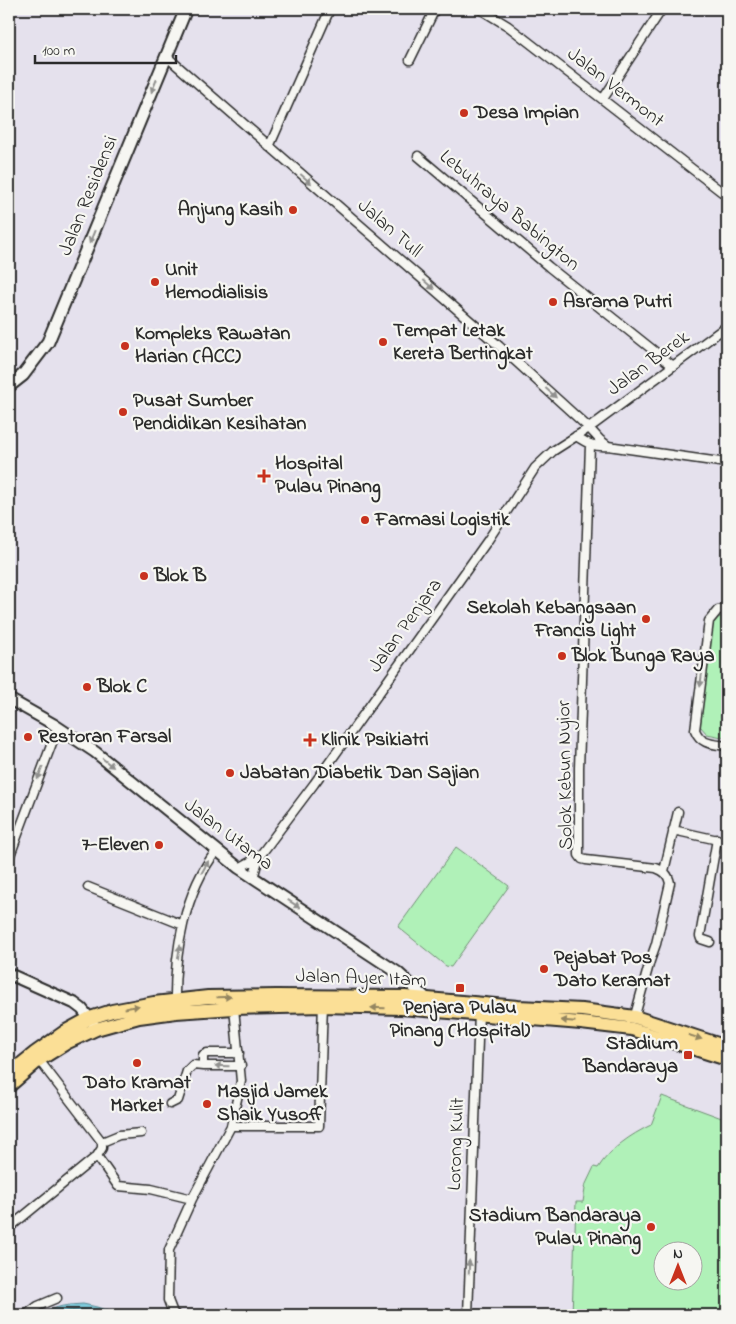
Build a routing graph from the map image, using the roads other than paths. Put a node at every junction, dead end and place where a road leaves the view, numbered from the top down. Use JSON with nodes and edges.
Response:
{"nodes":[{"id":1,"x":186,"y":9,"type":"edge"},
{"id":2,"x":330,"y":9,"type":"edge"},
{"id":3,"x":435,"y":9,"type":"edge"},
{"id":4,"x":662,"y":9,"type":"edge"},
{"id":5,"x":484,"y":10,"type":"edge"},
{"id":6,"x":166,"y":56,"type":"junction"},
{"id":7,"x":410,"y":60,"type":"dead end"},
{"id":8,"x":603,"y":98,"type":"junction"},
{"id":9,"x":270,"y":147,"type":"junction"},
{"id":10,"x":418,"y":156,"type":"dead end"},
{"id":11,"x":727,"y":196,"type":"edge"},
{"id":12,"x":727,"y":326,"type":"edge"},
{"id":13,"x":673,"y":366,"type":"junction"},
{"id":14,"x":10,"y":383,"type":"edge"},
{"id":15,"x":589,"y":428,"type":"junction"},
{"id":16,"x":576,"y":436,"type":"junction"},
{"id":17,"x":590,"y":445,"type":"junction"},
{"id":18,"x":608,"y":446,"type":"junction"},
{"id":19,"x":727,"y":463,"type":"edge"},
{"id":20,"x":727,"y":608,"type":"edge"},
{"id":21,"x":9,"y":698,"type":"edge"},
{"id":22,"x":58,"y":727,"type":"junction"},
{"id":23,"x":727,"y":746,"type":"edge"},
{"id":24,"x":678,"y":812,"type":"dead end"},
{"id":25,"x":673,"y":830,"type":"junction"},
{"id":26,"x":718,"y":839,"type":"junction"},
{"id":27,"x":727,"y":842,"type":"edge"},
{"id":28,"x":217,"y":850,"type":"junction"},
{"id":29,"x":260,"y":856,"type":"junction"},
{"id":30,"x":9,"y":858,"type":"edge"},
{"id":31,"x":238,"y":868,"type":"junction"},
{"id":32,"x":664,"y":871,"type":"junction"},
{"id":33,"x":253,"y":878,"type":"junction"},
{"id":34,"x":88,"y":887,"type":"dead end"},
{"id":35,"x":183,"y":925,"type":"junction"},
{"id":36,"x":710,"y":942,"type":"dead end"},
{"id":37,"x":9,"y":974,"type":"edge"},
{"id":38,"x":427,"y":999,"type":"junction"},
{"id":39,"x":323,"y":1001,"type":"junction"},
{"id":40,"x":175,"y":1006,"type":"junction"},
{"id":41,"x":234,"y":1008,"type":"junction"},
{"id":42,"x":479,"y":1009,"type":"junction"},
{"id":43,"x":634,"y":1023,"type":"junction"},
{"id":44,"x":93,"y":1024,"type":"junction"},
{"id":45,"x":727,"y":1047,"type":"edge"},
{"id":46,"x":240,"y":1053,"type":"junction"},
{"id":47,"x":727,"y":1058,"type":"edge"},
{"id":48,"x":40,"y":1060,"type":"junction"},
{"id":49,"x":203,"y":1066,"type":"junction"},
{"id":50,"x":241,"y":1066,"type":"junction"},
{"id":51,"x":9,"y":1074,"type":"edge"},
{"id":52,"x":9,"y":1086,"type":"edge"},
{"id":53,"x":170,"y":1104,"type":"dead end"},
{"id":54,"x":231,"y":1126,"type":"junction"},
{"id":55,"x":140,"y":1133,"type":"dead end"},
{"id":56,"x":102,"y":1142,"type":"junction"},
{"id":57,"x":97,"y":1156,"type":"junction"},
{"id":58,"x":192,"y":1199,"type":"junction"},
{"id":59,"x":9,"y":1228,"type":"edge"},
{"id":60,"x":57,"y":1298,"type":"dead end"},
{"id":61,"x":26,"y":1315,"type":"edge"},
{"id":62,"x":176,"y":1315,"type":"edge"},
{"id":63,"x":468,"y":1315,"type":"edge"}],
"edges":[{"from":1,"to":6,"type":"main road","name":"Jalan Residensi"},
{"from":2,"to":9,"type":"street"},
{"from":3,"to":7,"type":"street"},
{"from":4,"to":8,"type":"street"},
{"from":5,"to":8,"type":"street","name":"Jalan Vermont"},
{"from":6,"to":9,"type":"street","name":"Jalan Tull"},
{"from":6,"to":14,"type":"main road","name":"Jalan Residensi","one_way":true},
{"from":8,"to":11,"type":"street","name":"Jalan Vermont"},
{"from":9,"to":15,"type":"street","name":"Jalan Tull","one_way":true},
{"from":10,"to":13,"type":"street","name":"Lebuhraya Babington"},
{"from":12,"to":13,"type":"street","name":"Jalan Berek"},
{"from":13,"to":15,"type":"street","name":"Jalan Berek"},
{"from":15,"to":16,"type":"street","name":"Jalan Penjara"},
{"from":15,"to":18,"type":"street","name":"Jalan Tull"},
{"from":16,"to":17,"type":"street"},
{"from":16,"to":29,"type":"street","name":"Jalan Penjara"},
{"from":17,"to":18,"type":"street"},
{"from":17,"to":32,"type":"street","name":"Solok Kebun Nyior"},
{"from":18,"to":19,"type":"street"},
{"from":20,"to":23,"type":"street","one_way":true},
{"from":21,"to":22,"type":"street","name":"Jalan Utama"},
{"from":22,"to":28,"type":"street","name":"Jalan Utama","one_way":true},
{"from":22,"to":30,"type":"street","one_way":true},
{"from":24,"to":25,"type":"street"},
{"from":25,"to":26,"type":"street"},
{"from":25,"to":32,"type":"street"},
{"from":26,"to":27,"type":"street"},
{"from":26,"to":36,"type":"street"},
{"from":28,"to":31,"type":"street","name":"Jalan Utama"},
{"from":35,"to":28,"type":"street","one_way":true},
{"from":29,"to":31,"type":"street","name":"Jalan Penjara"},
{"from":29,"to":33,"type":"street","name":"Jalan Penjara"},
{"from":31,"to":33,"type":"street","name":"Jalan Utama"},
{"from":32,"to":43,"type":"street"},
{"from":33,"to":38,"type":"street","name":"Jalan Utama","one_way":true},
{"from":34,"to":35,"type":"street"},
{"from":40,"to":35,"type":"street","one_way":true},
{"from":37,"to":44,"type":"street"},
{"from":38,"to":39,"type":"main road","name":"Jalan Ayer Itam"},
{"from":38,"to":42,"type":"main road","name":"Jalan Ayer Itam"},
{"from":40,"to":39,"type":"main road","name":"Jalan Ayer Itam","one_way":true},
{"from":39,"to":41,"type":"main road","name":"Jalan Ayer Itam"},
{"from":42,"to":39,"type":"main road","name":"Jalan Ayer Itam","one_way":true},
{"from":39,"to":54,"type":"street"},
{"from":40,"to":41,"type":"main road","name":"Jalan Ayer Itam"},
{"from":40,"to":44,"type":"main road","name":"Jalan Ayer Itam"},
{"from":41,"to":46,"type":"street"},
{"from":42,"to":43,"type":"main road","name":"Jalan Ayer Itam"},
{"from":63,"to":42,"type":"street","name":"Lorong Kulit","one_way":true},
{"from":43,"to":45,"type":"main road","name":"Jalan Ayer Itam","one_way":true},
{"from":43,"to":47,"type":"main road","name":"Jalan Ayer Itam"},
{"from":44,"to":48,"type":"main road","name":"Jalan Ayer Itam"},
{"from":44,"to":51,"type":"main road","name":"Jalan Ayer Itam"},
{"from":46,"to":49,"type":"street"},
{"from":46,"to":50,"type":"street"},
{"from":48,"to":52,"type":"main road","name":"Jalan Ayer Itam"},
{"from":48,"to":56,"type":"street"},
{"from":50,"to":49,"type":"street","one_way":true},
{"from":49,"to":53,"type":"street"},
{"from":50,"to":54,"type":"street"},
{"from":54,"to":58,"type":"street"},
{"from":55,"to":56,"type":"street"},
{"from":56,"to":57,"type":"street"},
{"from":57,"to":58,"type":"street"},
{"from":57,"to":59,"type":"street"},
{"from":58,"to":62,"type":"street"},
{"from":60,"to":61,"type":"street"}]}
